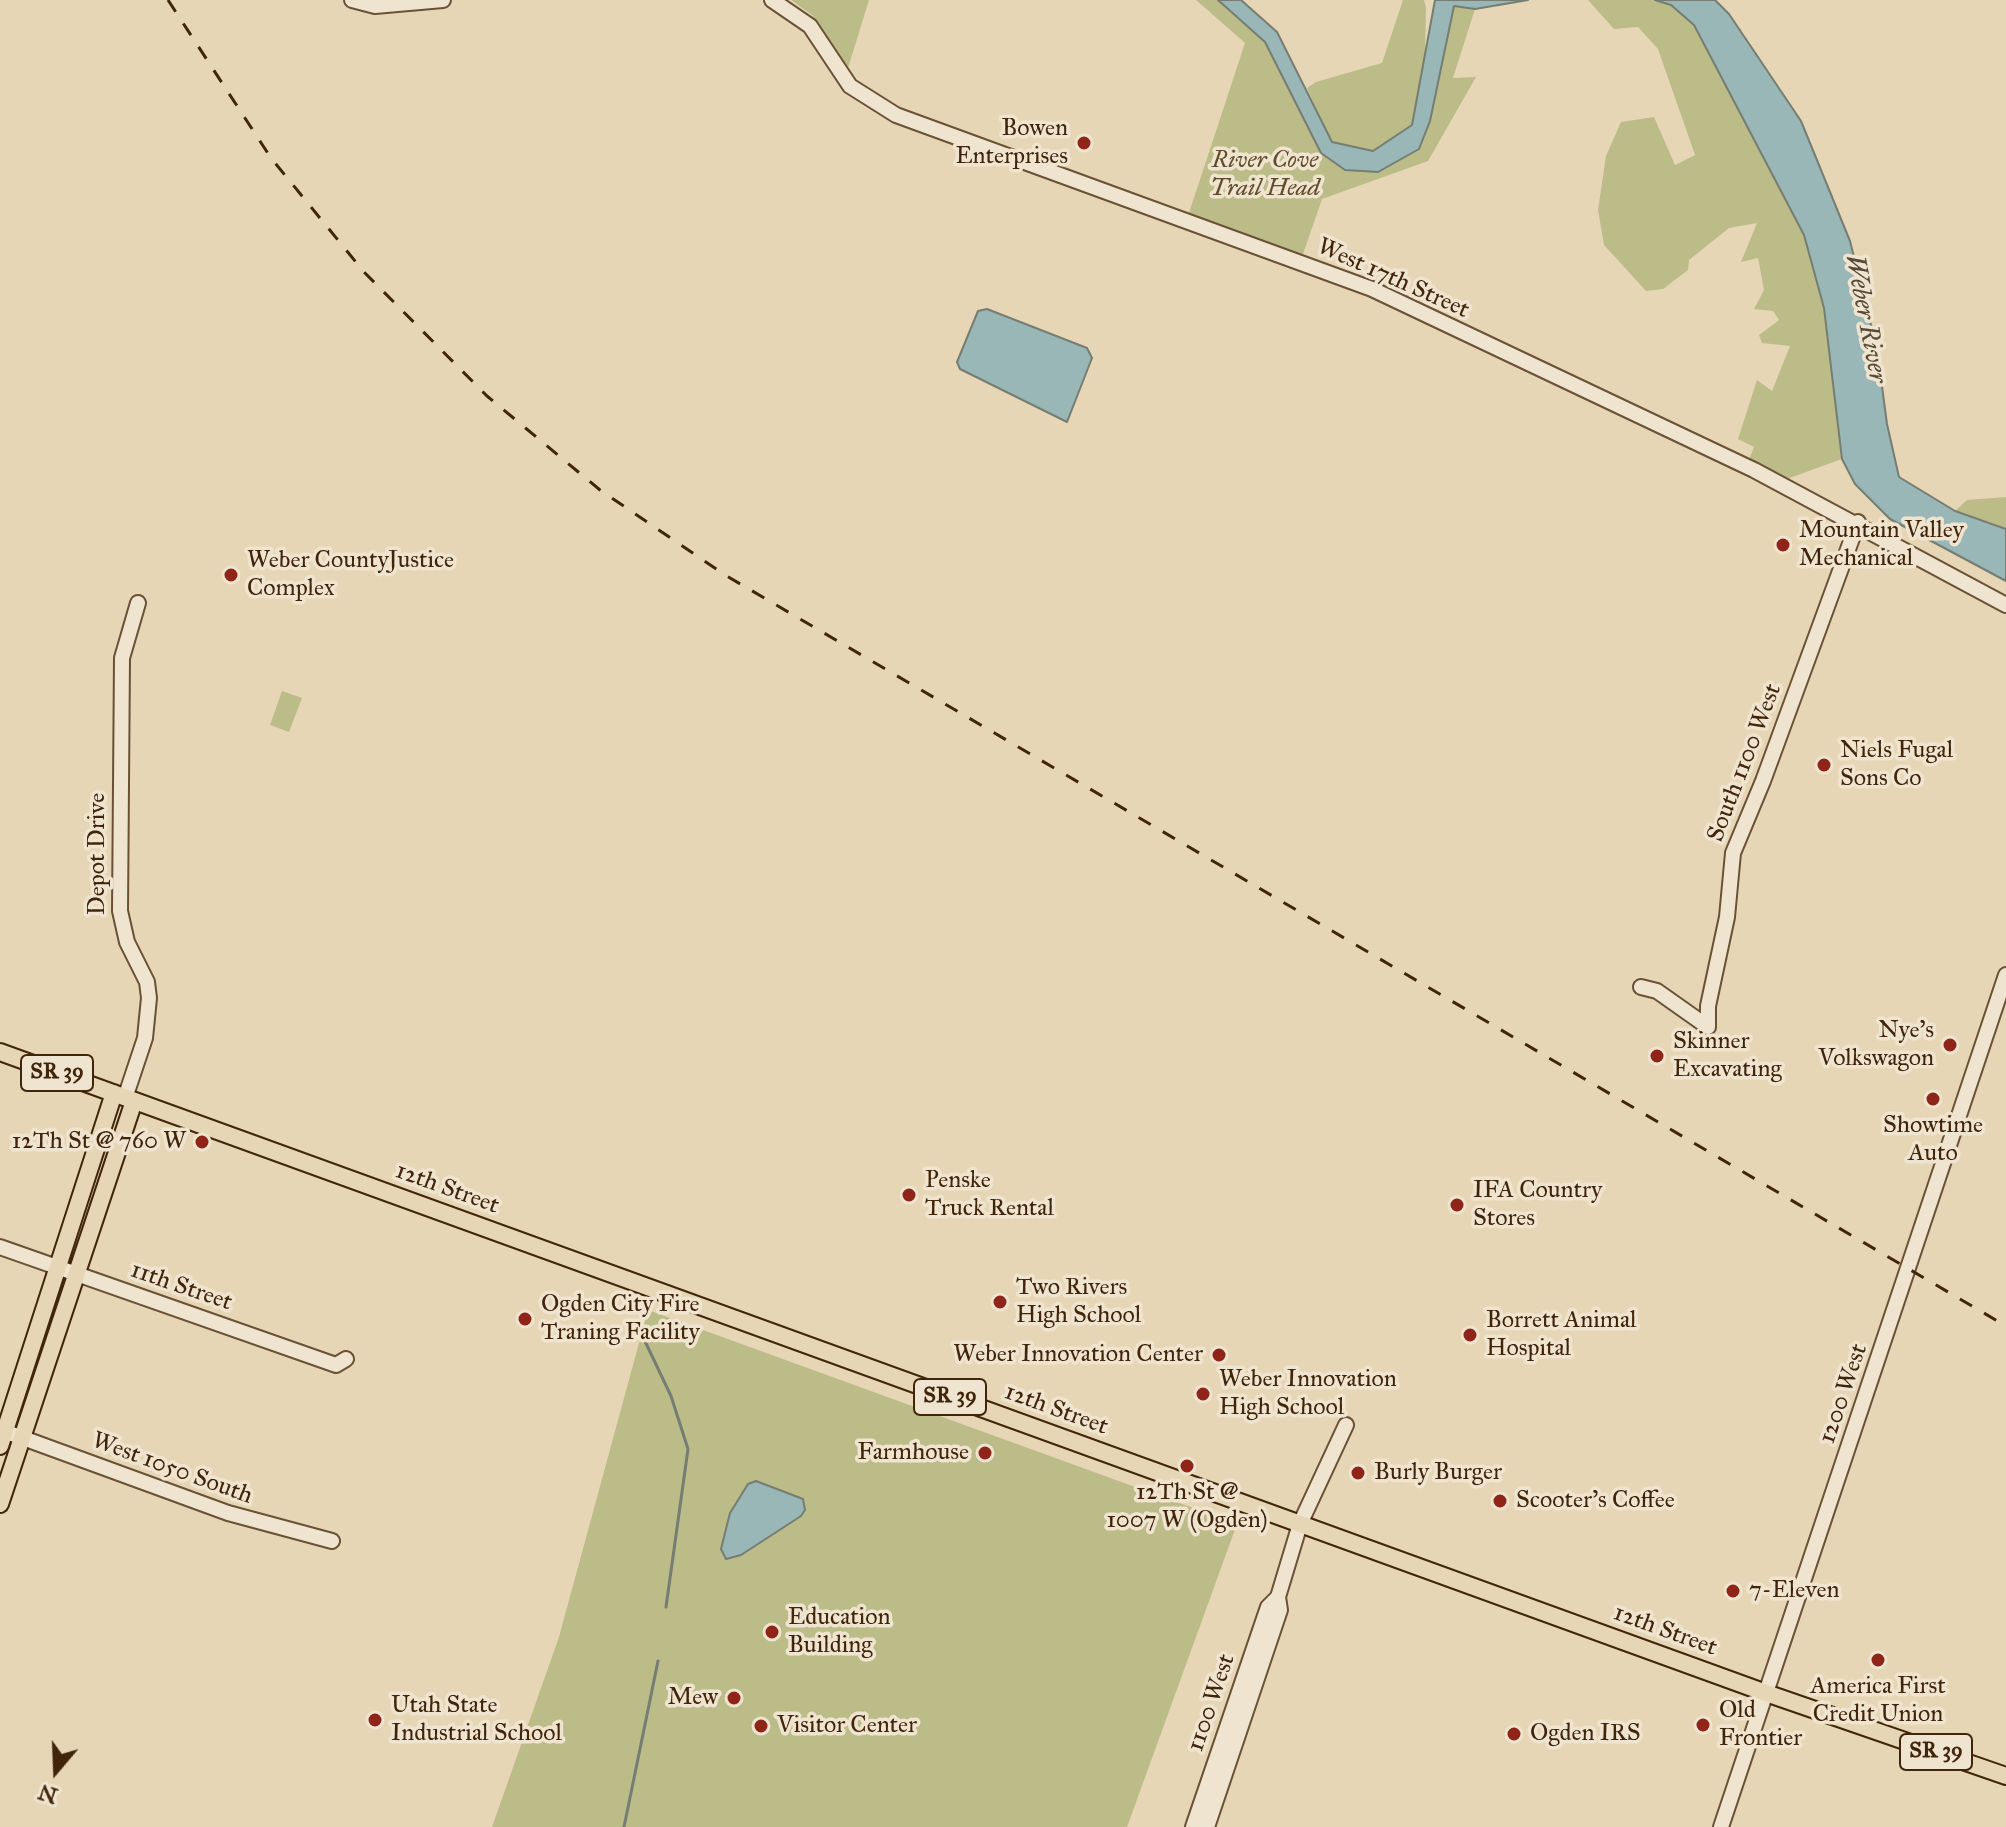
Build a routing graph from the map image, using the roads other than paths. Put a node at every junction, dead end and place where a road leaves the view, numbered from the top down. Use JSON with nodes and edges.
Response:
{"nodes":[{"id":1,"x":352,"y":0,"type":"edge"},
{"id":2,"x":443,"y":0,"type":"edge"},
{"id":3,"x":772,"y":0,"type":"edge"},
{"id":4,"x":1858,"y":522,"type":"junction"},
{"id":5,"x":138,"y":603,"type":"dead end"},
{"id":6,"x":2006,"y":605,"type":"edge"},
{"id":7,"x":2006,"y":975,"type":"edge"},
{"id":8,"x":1641,"y":987,"type":"dead end"},
{"id":9,"x":1708,"y":1006,"type":"junction"},
{"id":10,"x":1684,"y":1010,"type":"junction"},
{"id":11,"x":0,"y":1052,"type":"edge"},
{"id":12,"x":124,"y":1097,"type":"junction"},
{"id":13,"x":0,"y":1247,"type":"edge"},
{"id":14,"x":57,"y":1267,"type":"junction"},
{"id":15,"x":75,"y":1273,"type":"junction"},
{"id":16,"x":346,"y":1359,"type":"dead end"},
{"id":17,"x":1346,"y":1425,"type":"dead end"},
{"id":18,"x":2,"y":1436,"type":"edge"},
{"id":19,"x":22,"y":1437,"type":"junction"},
{"id":20,"x":0,"y":1504,"type":"edge"},
{"id":21,"x":1300,"y":1524,"type":"junction"},
{"id":22,"x":332,"y":1541,"type":"dead end"},
{"id":23,"x":1266,"y":1634,"type":"junction"},
{"id":24,"x":1766,"y":1693,"type":"junction"},
{"id":25,"x":2006,"y":1776,"type":"edge"},
{"id":26,"x":1193,"y":1827,"type":"edge"},
{"id":27,"x":1207,"y":1827,"type":"edge"},
{"id":28,"x":1721,"y":1827,"type":"edge"}],
"edges":[{"from":1,"to":2,"type":"street"},
{"from":3,"to":4,"type":"street","name":"West 17th Street"},
{"from":4,"to":6,"type":"street","name":"West 17th Street"},
{"from":4,"to":9,"type":"street","name":"South 1100 West"},
{"from":5,"to":12,"type":"street","name":"Depot Drive"},
{"from":7,"to":24,"type":"street","name":"1200 West"},
{"from":8,"to":10,"type":"street"},
{"from":9,"to":10,"type":"street"},
{"from":9,"to":10,"type":"street","name":"South 1100 West"},
{"from":11,"to":12,"type":"main road","name":"12th Street","number":"SR 39"},
{"from":12,"to":14,"type":"main road","name":"Depot Drive"},
{"from":12,"to":15,"type":"main road","name":"Depot Drive"},
{"from":12,"to":21,"type":"main road","name":"12th Street","number":"SR 39"},
{"from":13,"to":14,"type":"street","name":"11th Street"},
{"from":14,"to":15,"type":"street","name":"11th Street"},
{"from":14,"to":18,"type":"main road","name":"Depot Drive"},
{"from":15,"to":16,"type":"street","name":"11th Street"},
{"from":15,"to":19,"type":"main road","name":"Depot Drive"},
{"from":17,"to":21,"type":"street","name":"1100 West"},
{"from":18,"to":19,"type":"street","name":"West 1050 South"},
{"from":19,"to":20,"type":"main road","name":"Depot Drive"},
{"from":19,"to":22,"type":"street","name":"West 1050 South"},
{"from":21,"to":23,"type":"street","name":"1100 West"},
{"from":21,"to":24,"type":"main road","name":"12th Street","number":"SR 39"},
{"from":23,"to":26,"type":"street","name":"1100 West"},
{"from":23,"to":27,"type":"street","name":"1100 West"},
{"from":24,"to":25,"type":"main road","name":"12th Street","number":"SR 39"},
{"from":24,"to":28,"type":"street","name":"1200 West"}]}
